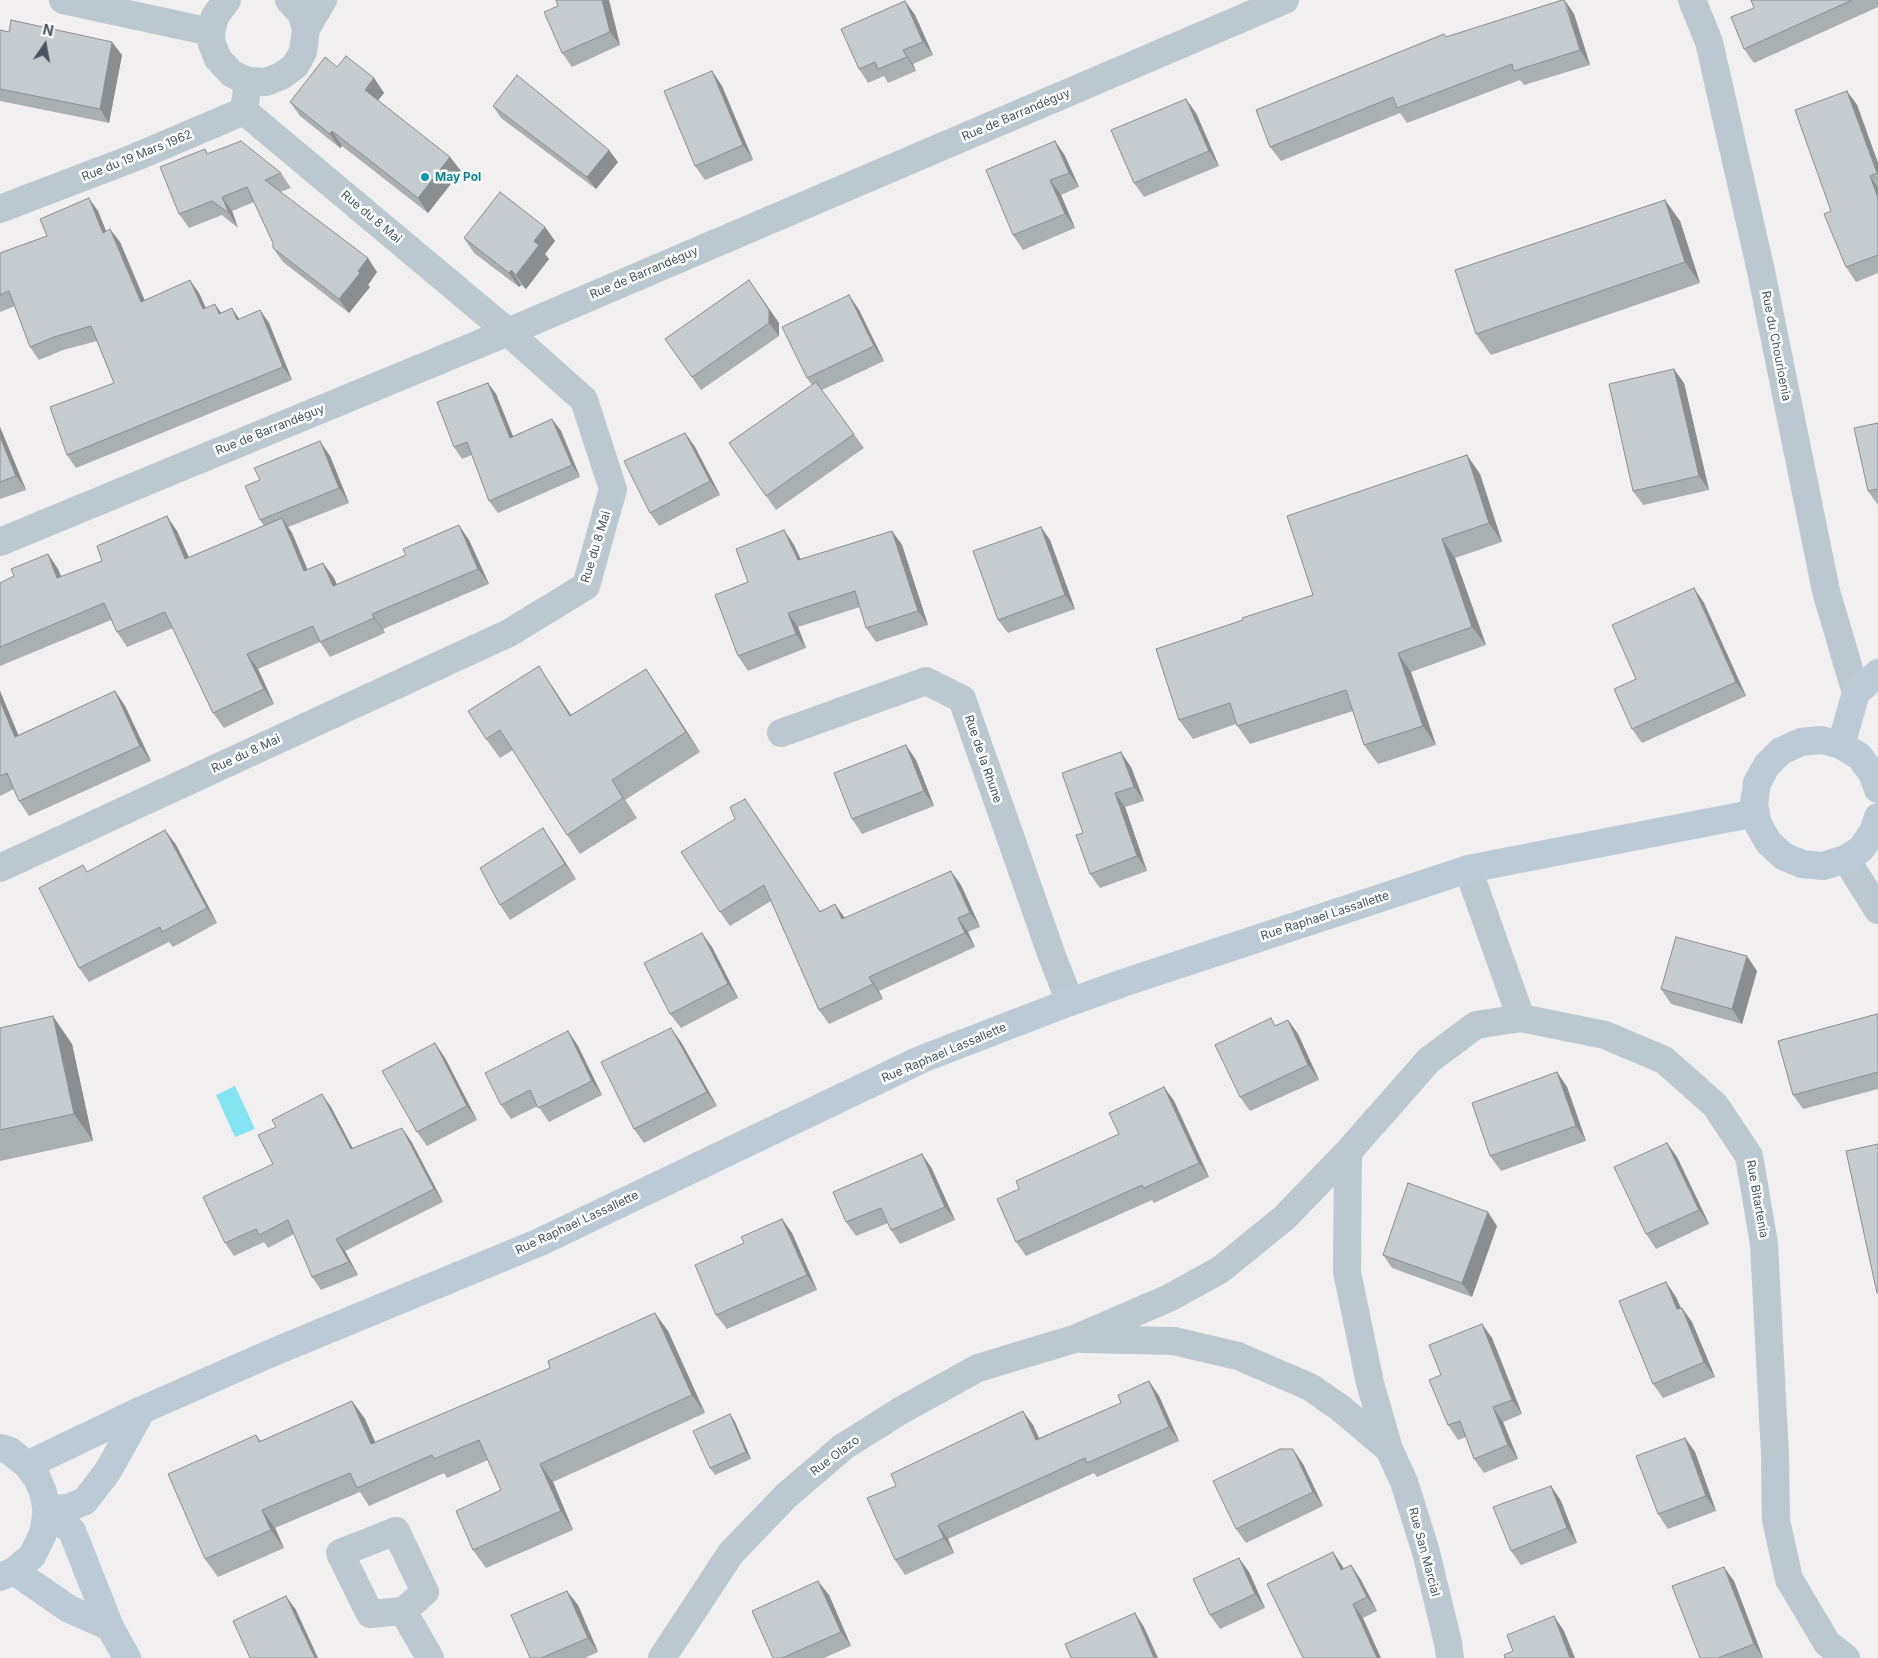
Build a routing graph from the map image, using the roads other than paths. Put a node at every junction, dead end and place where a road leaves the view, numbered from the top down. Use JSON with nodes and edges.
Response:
{"nodes":[{"id":1,"x":63,"y":0,"type":"edge"},
{"id":2,"x":227,"y":0,"type":"edge"},
{"id":3,"x":289,"y":0,"type":"edge"},
{"id":4,"x":323,"y":0,"type":"edge"},
{"id":5,"x":1285,"y":0,"type":"edge"},
{"id":6,"x":1692,"y":0,"type":"edge"},
{"id":7,"x":306,"y":29,"type":"junction"},
{"id":8,"x":211,"y":32,"type":"junction"},
{"id":9,"x":248,"y":81,"type":"junction"},
{"id":10,"x":244,"y":111,"type":"junction"},
{"id":11,"x":0,"y":209,"type":"edge"},
{"id":12,"x":508,"y":332,"type":"junction"},
{"id":13,"x":0,"y":542,"type":"edge"},
{"id":14,"x":1878,"y":673,"type":"edge"},
{"id":15,"x":1856,"y":693,"type":"junction"},
{"id":16,"x":781,"y":733,"type":"dead end"},
{"id":17,"x":1841,"y":745,"type":"junction"},
{"id":18,"x":1878,"y":789,"type":"edge"},
{"id":19,"x":1756,"y":813,"type":"junction"},
{"id":20,"x":1876,"y":828,"type":"edge"},
{"id":21,"x":1846,"y":859,"type":"junction"},
{"id":22,"x":0,"y":868,"type":"edge"},
{"id":23,"x":1468,"y":869,"type":"junction"},
{"id":24,"x":1878,"y":910,"type":"edge"},
{"id":25,"x":1070,"y":1002,"type":"junction"},
{"id":26,"x":1521,"y":1018,"type":"junction"},
{"id":27,"x":1348,"y":1152,"type":"junction"},
{"id":28,"x":1074,"y":1339,"type":"junction"},
{"id":29,"x":142,"y":1410,"type":"junction"},
{"id":30,"x":0,"y":1448,"type":"edge"},
{"id":31,"x":1389,"y":1449,"type":"junction"},
{"id":32,"x":27,"y":1465,"type":"junction"},
{"id":33,"x":46,"y":1510,"type":"junction"},
{"id":34,"x":7,"y":1574,"type":"edge"},
{"id":35,"x":403,"y":1611,"type":"dead end"},
{"id":36,"x":110,"y":1627,"type":"junction"},
{"id":37,"x":126,"y":1658,"type":"edge"},
{"id":38,"x":430,"y":1658,"type":"edge"},
{"id":39,"x":662,"y":1658,"type":"edge"},
{"id":40,"x":1450,"y":1658,"type":"edge"},
{"id":41,"x":1846,"y":1658,"type":"edge"}],
"edges":[{"from":1,"to":8,"type":"street"},
{"from":2,"to":8,"type":"street"},
{"from":3,"to":7,"type":"street"},
{"from":4,"to":7,"type":"street"},
{"from":5,"to":12,"type":"street","name":"Rue de Barrandéguy"},
{"from":6,"to":15,"type":"street","name":"Rue du Chourioenia"},
{"from":7,"to":9,"type":"street"},
{"from":8,"to":9,"type":"street"},
{"from":9,"to":10,"type":"street"},
{"from":10,"to":11,"type":"street","name":"Rue du 19 Mars 1962"},
{"from":10,"to":12,"type":"street","name":"Rue du 8 Mai"},
{"from":12,"to":13,"type":"street","name":"Rue de Barrandéguy"},
{"from":12,"to":22,"type":"street","name":"Rue du 8 Mai"},
{"from":14,"to":15,"type":"main road"},
{"from":15,"to":17,"type":"main road"},
{"from":16,"to":25,"type":"street","name":"Rue de la Rhune"},
{"from":17,"to":18,"type":"main road"},
{"from":17,"to":19,"type":"main road"},
{"from":19,"to":21,"type":"main road"},
{"from":19,"to":23,"type":"main road","name":"Rue Raphael Lassallette"},
{"from":20,"to":21,"type":"main road"},
{"from":21,"to":24,"type":"street"},
{"from":23,"to":25,"type":"main road","name":"Rue Raphael Lassallette"},
{"from":23,"to":26,"type":"street"},
{"from":25,"to":29,"type":"main road","name":"Rue Raphael Lassallette"},
{"from":26,"to":27,"type":"street"},
{"from":26,"to":41,"type":"street","name":"Rue Bitartenia"},
{"from":27,"to":28,"type":"street"},
{"from":27,"to":31,"type":"street","name":"Rue San Marcial"},
{"from":28,"to":31,"type":"street"},
{"from":28,"to":39,"type":"street","name":"Rue Olazo"},
{"from":29,"to":32,"type":"main road","name":"Rue Raphael Lassallette"},
{"from":29,"to":33,"type":"main road"},
{"from":30,"to":32,"type":"main road"},
{"from":31,"to":40,"type":"street","name":"Rue San Marcial"},
{"from":32,"to":33,"type":"main road"},
{"from":33,"to":34,"type":"main road"},
{"from":33,"to":36,"type":"main road"},
{"from":34,"to":36,"type":"main road"},
{"from":35,"to":38,"type":"street"},
{"from":36,"to":37,"type":"main road"}]}
